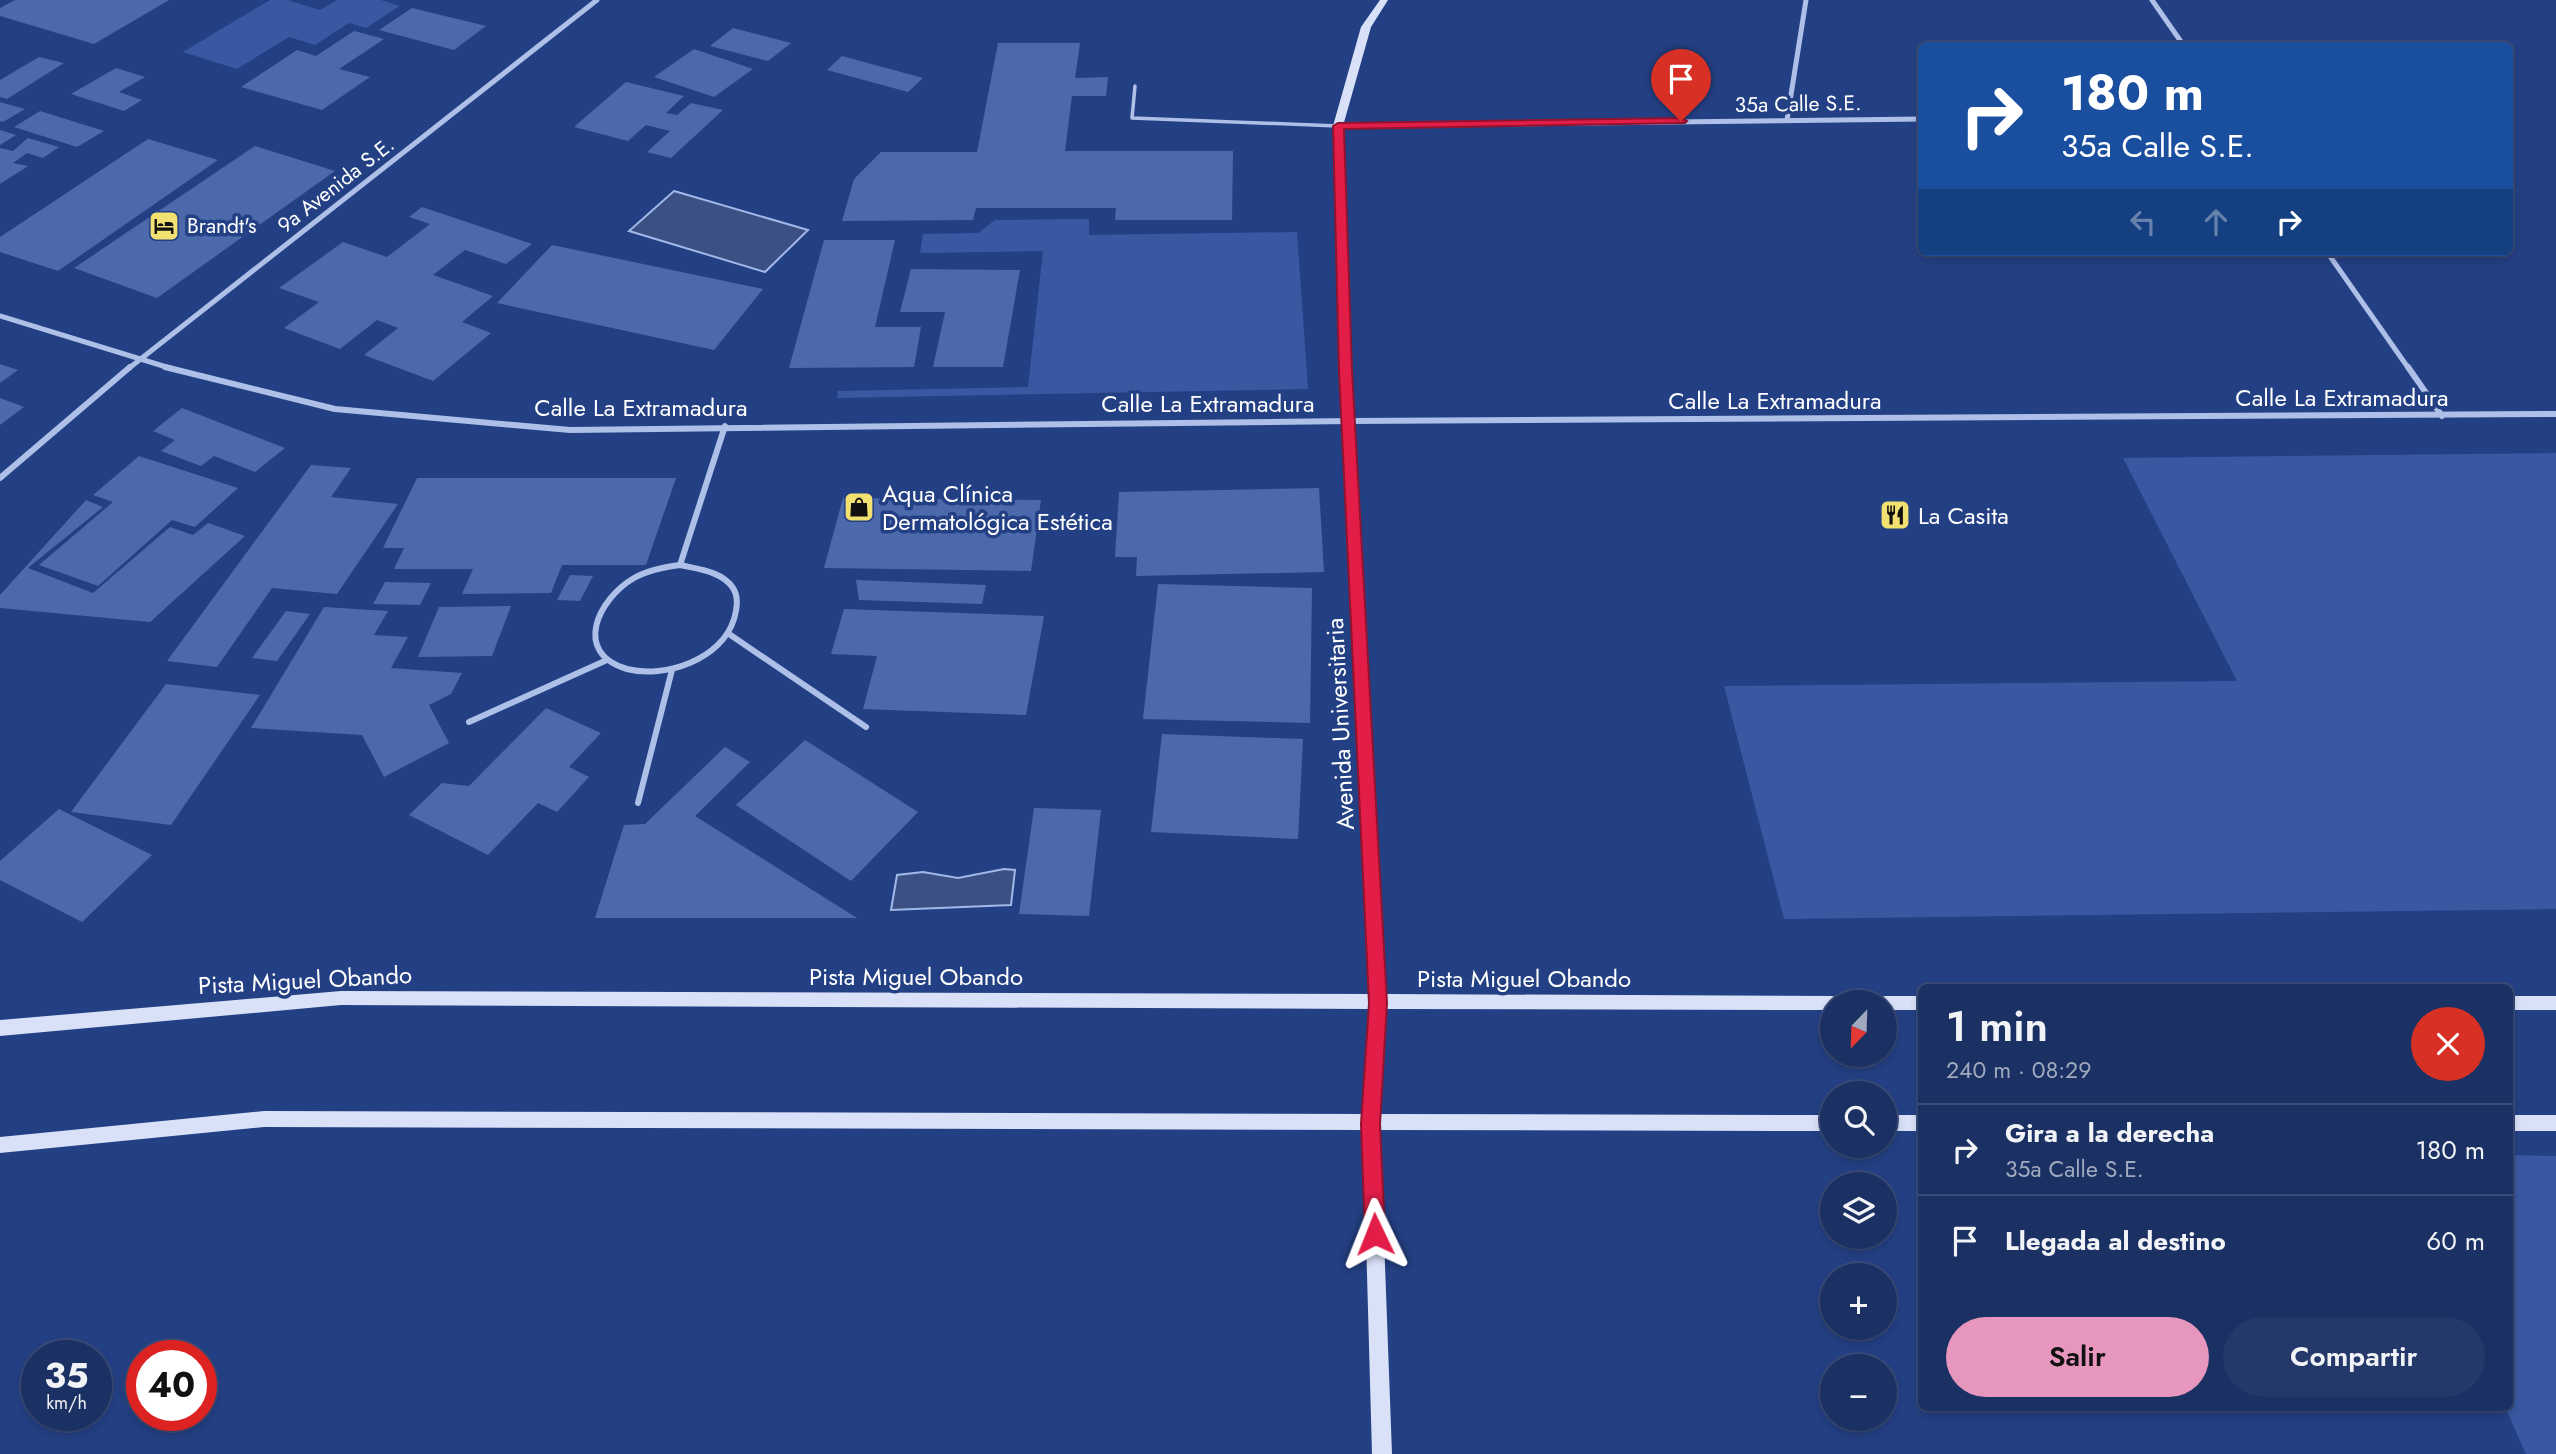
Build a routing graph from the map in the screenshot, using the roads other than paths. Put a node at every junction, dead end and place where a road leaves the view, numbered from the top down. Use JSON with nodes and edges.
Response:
{"nodes":[{"id":1,"x":597,"y":0,"type":"edge"},
{"id":2,"x":1384,"y":0,"type":"edge"},
{"id":3,"x":1806,"y":0,"type":"edge"},
{"id":4,"x":2152,"y":0,"type":"edge"},
{"id":5,"x":2181,"y":42,"type":"edge"},
{"id":6,"x":1135,"y":86,"type":"dead end"},
{"id":7,"x":1918,"y":119,"type":"edge"},
{"id":8,"x":1787,"y":120,"type":"junction"},
{"id":9,"x":1338,"y":126,"type":"junction"},
{"id":10,"x":2331,"y":256,"type":"edge"},
{"id":11,"x":0,"y":316,"type":"edge"},
{"id":12,"x":138,"y":360,"type":"junction"},
{"id":13,"x":2556,"y":414,"type":"edge"},
{"id":14,"x":2442,"y":416,"type":"junction"},
{"id":15,"x":1350,"y":421,"type":"junction"},
{"id":16,"x":725,"y":426,"type":"junction"},
{"id":17,"x":0,"y":478,"type":"edge"},
{"id":18,"x":680,"y":565,"type":"junction"},
{"id":19,"x":729,"y":634,"type":"junction"},
{"id":20,"x":607,"y":660,"type":"junction"},
{"id":21,"x":672,"y":670,"type":"junction"},
{"id":22,"x":469,"y":722,"type":"dead end"},
{"id":23,"x":866,"y":727,"type":"dead end"},
{"id":24,"x":638,"y":803,"type":"dead end"},
{"id":25,"x":1378,"y":1003,"type":"junction"},
{"id":26,"x":1820,"y":1003,"type":"edge"},
{"id":27,"x":1897,"y":1003,"type":"edge"},
{"id":28,"x":1918,"y":1003,"type":"edge"},
{"id":29,"x":2513,"y":1003,"type":"edge"},
{"id":30,"x":2556,"y":1003,"type":"edge"},
{"id":31,"x":0,"y":1028,"type":"edge"},
{"id":32,"x":1820,"y":1123,"type":"edge"},
{"id":33,"x":1897,"y":1123,"type":"edge"},
{"id":34,"x":1918,"y":1123,"type":"edge"},
{"id":35,"x":2513,"y":1123,"type":"edge"},
{"id":36,"x":2556,"y":1123,"type":"edge"},
{"id":37,"x":1371,"y":1124,"type":"junction"},
{"id":38,"x":0,"y":1145,"type":"edge"},
{"id":39,"x":1382,"y":1454,"type":"edge"}],
"edges":[{"from":1,"to":12,"type":"street","name":"9a Avenida S.E."},
{"from":2,"to":9,"type":"main road","name":"Avenida Universitaria"},
{"from":3,"to":8,"type":"street"},
{"from":4,"to":5,"type":"street"},
{"from":6,"to":9,"type":"lane"},
{"from":7,"to":8,"type":"street","name":"35a Calle S.E."},
{"from":8,"to":9,"type":"street","name":"35a Calle S.E."},
{"from":9,"to":15,"type":"main road","name":"Avenida Universitaria"},
{"from":10,"to":14,"type":"street"},
{"from":11,"to":12,"type":"street","name":"Calle La Extramadura"},
{"from":12,"to":16,"type":"street","name":"Calle La Extramadura"},
{"from":12,"to":17,"type":"street","name":"9a Avenida S.E."},
{"from":13,"to":14,"type":"street","name":"Calle La Extramadura"},
{"from":14,"to":15,"type":"street","name":"Calle La Extramadura"},
{"from":15,"to":16,"type":"street","name":"Calle La Extramadura"},
{"from":15,"to":25,"type":"main road","name":"Avenida Universitaria"},
{"from":16,"to":18,"type":"street"},
{"from":18,"to":19,"type":"street"},
{"from":18,"to":20,"type":"street"},
{"from":19,"to":21,"type":"street"},
{"from":19,"to":23,"type":"street"},
{"from":20,"to":21,"type":"street"},
{"from":20,"to":22,"type":"street"},
{"from":21,"to":24,"type":"street"},
{"from":25,"to":26,"type":"main road","name":"Pista Miguel Obando"},
{"from":25,"to":31,"type":"main road","name":"Pista Miguel Obando"},
{"from":25,"to":37,"type":"main road","name":"Avenida Universitaria"},
{"from":27,"to":28,"type":"main road"},
{"from":29,"to":30,"type":"main road"},
{"from":32,"to":37,"type":"main road"},
{"from":33,"to":34,"type":"main road"},
{"from":35,"to":36,"type":"main road"},
{"from":37,"to":38,"type":"main road"},
{"from":37,"to":39,"type":"main road","name":"Avenida Universitaria"}]}
